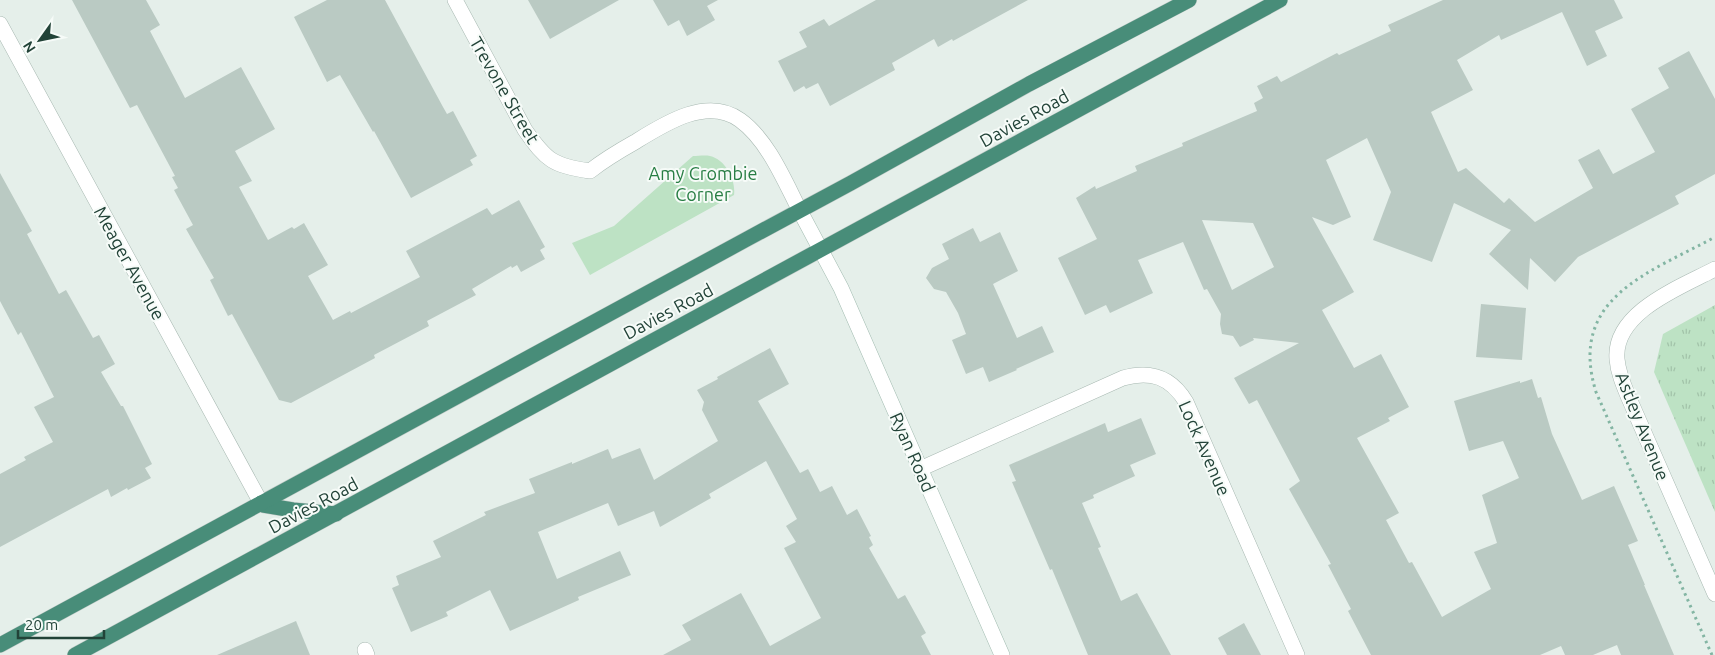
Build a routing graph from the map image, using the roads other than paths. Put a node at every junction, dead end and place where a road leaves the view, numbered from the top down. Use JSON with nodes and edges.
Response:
{"nodes":[{"id":1,"x":455,"y":0,"type":"edge"},
{"id":2,"x":1189,"y":0,"type":"edge"},
{"id":3,"x":1280,"y":0,"type":"edge"},
{"id":4,"x":0,"y":24,"type":"edge"},
{"id":5,"x":800,"y":212,"type":"junction"},
{"id":6,"x":820,"y":250,"type":"junction"},
{"id":7,"x":1715,"y":269,"type":"edge"},
{"id":8,"x":920,"y":469,"type":"junction"},
{"id":9,"x":261,"y":503,"type":"junction"},
{"id":10,"x":336,"y":514,"type":"junction"},
{"id":11,"x":1715,"y":594,"type":"edge"},
{"id":12,"x":0,"y":644,"type":"edge"},
{"id":13,"x":75,"y":655,"type":"edge"},
{"id":14,"x":1002,"y":655,"type":"edge"},
{"id":15,"x":1297,"y":655,"type":"edge"}],
"edges":[{"from":1,"to":5,"type":"street","name":"Trevone Street"},
{"from":2,"to":5,"type":"highway","name":"Davies Road"},
{"from":3,"to":6,"type":"highway","name":"Davies Road"},
{"from":4,"to":9,"type":"street","name":"Meager Avenue"},
{"from":5,"to":6,"type":"street","name":"Trevone Street"},
{"from":5,"to":9,"type":"highway","name":"Davies Road"},
{"from":6,"to":8,"type":"street","name":"Ryan Road"},
{"from":6,"to":10,"type":"highway","name":"Davies Road"},
{"from":7,"to":11,"type":"street","name":"Astley Avenue"},
{"from":8,"to":14,"type":"street","name":"Ryan Road"},
{"from":8,"to":15,"type":"street","name":"Lock Avenue"},
{"from":9,"to":10,"type":"highway"},
{"from":9,"to":12,"type":"highway","name":"Davies Road"},
{"from":10,"to":13,"type":"highway","name":"Davies Road"}]}
